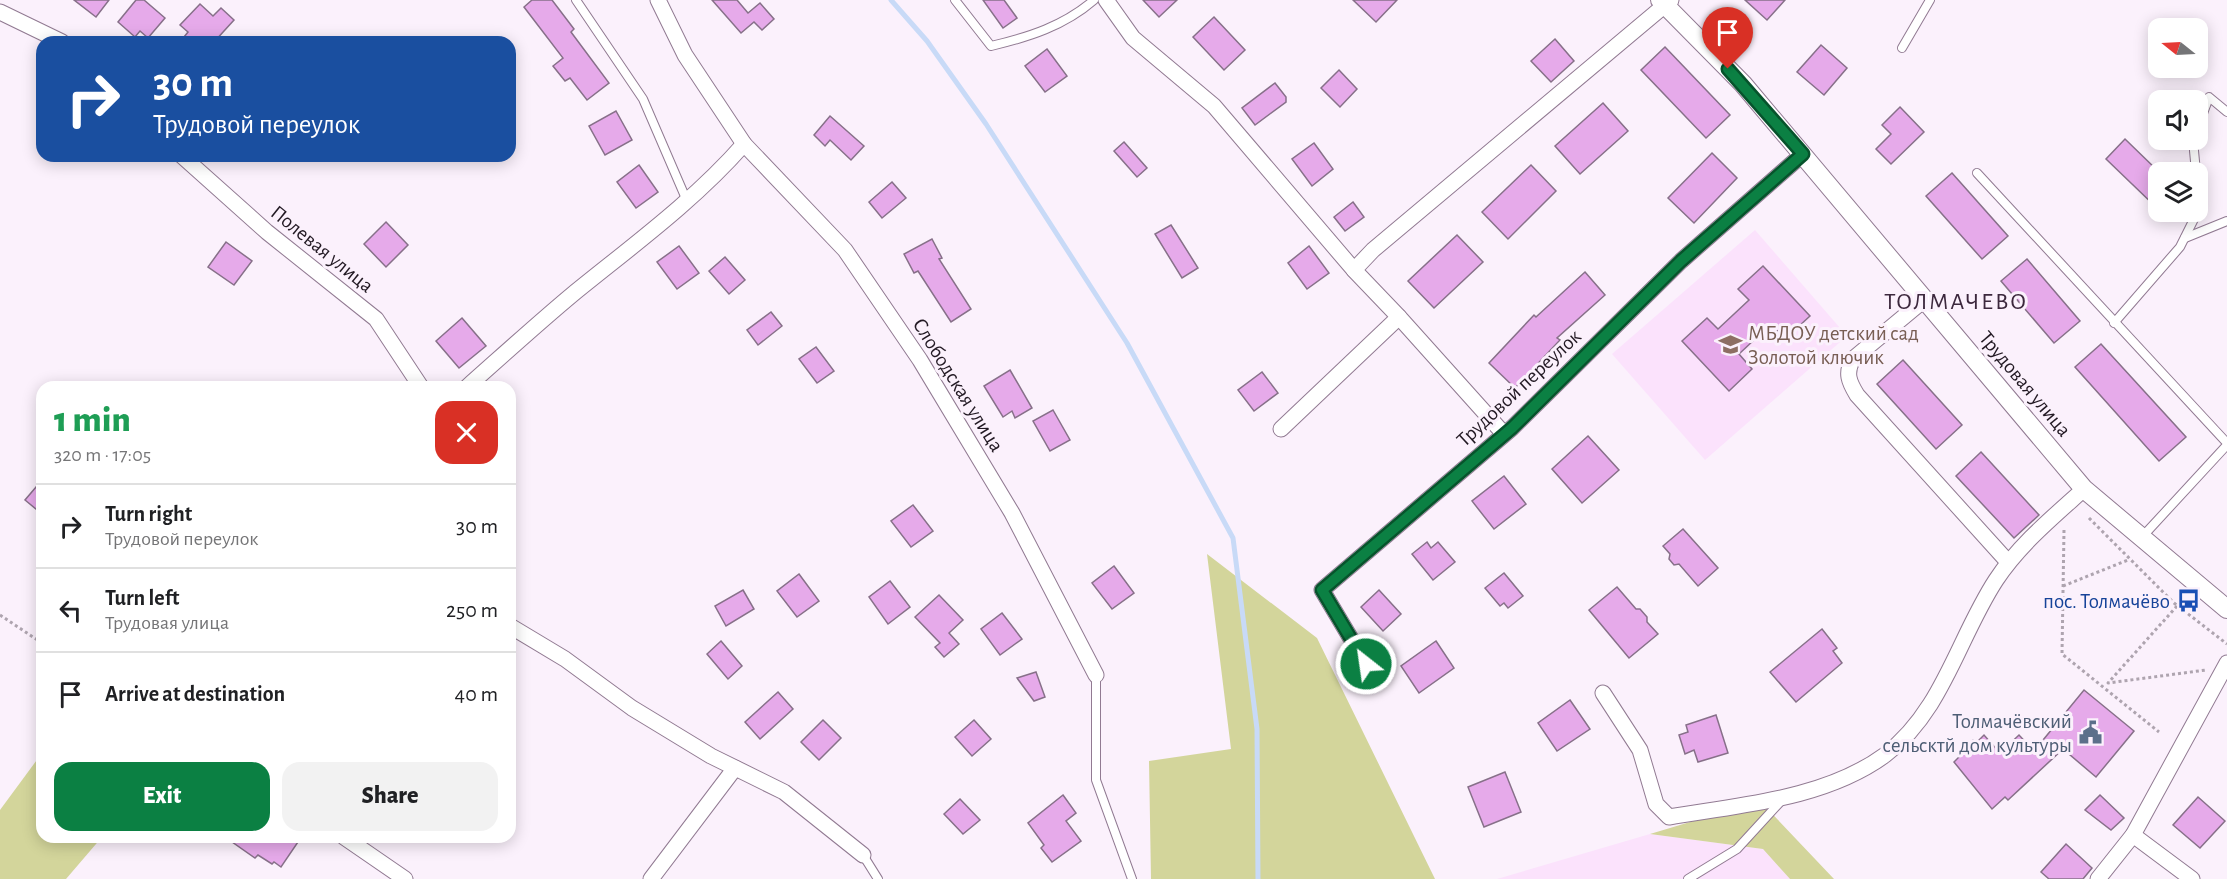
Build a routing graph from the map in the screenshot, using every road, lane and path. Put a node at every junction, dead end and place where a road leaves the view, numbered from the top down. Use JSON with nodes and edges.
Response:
{"nodes":[{"id":1,"x":576,"y":0,"type":"edge"},
{"id":2,"x":658,"y":0,"type":"edge"},
{"id":3,"x":955,"y":0,"type":"edge"},
{"id":4,"x":1094,"y":0,"type":"edge"},
{"id":5,"x":1106,"y":0,"type":"edge"},
{"id":6,"x":1930,"y":0,"type":"edge"},
{"id":7,"x":1666,"y":2,"type":"edge"},
{"id":8,"x":0,"y":12,"type":"edge"},
{"id":9,"x":50,"y":36,"type":"edge"},
{"id":10,"x":1902,"y":48,"type":"dead end"},
{"id":11,"x":2208,"y":102,"type":"edge"},
{"id":12,"x":2227,"y":112,"type":"edge"},
{"id":13,"x":744,"y":144,"type":"junction"},
{"id":14,"x":1803,"y":154,"type":"junction"},
{"id":15,"x":189,"y":162,"type":"edge"},
{"id":16,"x":1977,"y":173,"type":"dead end"},
{"id":17,"x":687,"y":201,"type":"junction"},
{"id":18,"x":2227,"y":221,"type":"edge"},
{"id":19,"x":2193,"y":222,"type":"edge"},
{"id":20,"x":2185,"y":238,"type":"junction"},
{"id":21,"x":1354,"y":270,"type":"junction"},
{"id":22,"x":1924,"y":300,"type":"junction"},
{"id":23,"x":1399,"y":317,"type":"junction"},
{"id":24,"x":2114,"y":323,"type":"junction"},
{"id":25,"x":417,"y":381,"type":"edge"},
{"id":26,"x":473,"y":381,"type":"edge"},
{"id":27,"x":1281,"y":429,"type":"dead end"},
{"id":28,"x":1504,"y":434,"type":"junction"},
{"id":29,"x":2227,"y":444,"type":"edge"},
{"id":30,"x":2073,"y":498,"type":"junction"},
{"id":31,"x":2141,"y":538,"type":"junction"},
{"id":32,"x":2128,"y":560,"type":"junction"},
{"id":33,"x":2008,"y":562,"type":"junction"},
{"id":34,"x":2063,"y":586,"type":"junction"},
{"id":35,"x":2177,"y":606,"type":"junction"},
{"id":36,"x":2227,"y":609,"type":"edge"},
{"id":37,"x":0,"y":615,"type":"edge"},
{"id":38,"x":516,"y":630,"type":"edge"},
{"id":39,"x":36,"y":639,"type":"edge"},
{"id":40,"x":2227,"y":644,"type":"edge"},
{"id":41,"x":1366,"y":664,"type":"dead end"},
{"id":42,"x":2225,"y":666,"type":"edge"},
{"id":43,"x":1096,"y":675,"type":"joint"},
{"id":44,"x":2108,"y":683,"type":"junction"},
{"id":45,"x":2104,"y":688,"type":"junction"},
{"id":46,"x":1603,"y":693,"type":"dead end"},
{"id":47,"x":2159,"y":732,"type":"dead end"},
{"id":48,"x":735,"y":768,"type":"junction"},
{"id":49,"x":1784,"y":798,"type":"junction"},
{"id":50,"x":2133,"y":835,"type":"junction"},
{"id":51,"x":354,"y":843,"type":"edge"},
{"id":52,"x":863,"y":855,"type":"joint"},
{"id":53,"x":405,"y":879,"type":"edge"},
{"id":54,"x":651,"y":879,"type":"edge"},
{"id":55,"x":878,"y":879,"type":"edge"},
{"id":56,"x":1132,"y":879,"type":"edge"},
{"id":57,"x":1688,"y":879,"type":"edge"},
{"id":58,"x":2098,"y":879,"type":"edge"},
{"id":59,"x":2192,"y":879,"type":"edge"}],
"edges":[{"from":1,"to":17,"type":"lane"},
{"from":2,"to":13,"type":"street","name":"Слободская улица"},
{"from":3,"to":4,"type":"lane"},
{"from":5,"to":21,"type":"street"},
{"from":6,"to":10,"type":"lane"},
{"from":7,"to":14,"type":"street","name":"Трудовая улица"},
{"from":7,"to":21,"type":"street"},
{"from":8,"to":9,"type":"street"},
{"from":11,"to":12,"type":"lane"},
{"from":13,"to":17,"type":"street"},
{"from":13,"to":43,"type":"street","name":"Слободская улица"},
{"from":14,"to":22,"type":"street","name":"Трудовая улица"},
{"from":14,"to":28,"type":"street","name":"Трудовой переулок"},
{"from":15,"to":25,"type":"street","name":"Полевая улица"},
{"from":16,"to":24,"type":"lane"},
{"from":17,"to":26,"type":"street"},
{"from":18,"to":20,"type":"lane"},
{"from":19,"to":20,"type":"lane"},
{"from":20,"to":24,"type":"lane"},
{"from":21,"to":23,"type":"street"},
{"from":22,"to":30,"type":"street","name":"Трудовая улица"},
{"from":22,"to":33,"type":"street"},
{"from":23,"to":27,"type":"street"},
{"from":23,"to":28,"type":"street"},
{"from":24,"to":29,"type":"lane"},
{"from":28,"to":41,"type":"street","name":"Трудовой переулок"},
{"from":29,"to":31,"type":"lane"},
{"from":30,"to":31,"type":"street","name":"Трудовая улица"},
{"from":30,"to":32,"type":"path"},
{"from":30,"to":33,"type":"street"},
{"from":30,"to":34,"type":"path"},
{"from":31,"to":36,"type":"street","name":"Трудовая улица"},
{"from":32,"to":34,"type":"path"},
{"from":32,"to":35,"type":"path"},
{"from":33,"to":49,"type":"street"},
{"from":34,"to":45,"type":"path"},
{"from":35,"to":40,"type":"path"},
{"from":35,"to":44,"type":"path"},
{"from":37,"to":39,"type":"path"},
{"from":38,"to":48,"type":"street"},
{"from":42,"to":44,"type":"path"},
{"from":42,"to":50,"type":"street"},
{"from":43,"to":56,"type":"lane"},
{"from":44,"to":45,"type":"path"},
{"from":45,"to":47,"type":"path"},
{"from":46,"to":49,"type":"street"},
{"from":48,"to":52,"type":"street"},
{"from":48,"to":54,"type":"street"},
{"from":49,"to":57,"type":"lane"},
{"from":50,"to":58,"type":"street"},
{"from":50,"to":59,"type":"street"},
{"from":51,"to":53,"type":"street"},
{"from":52,"to":55,"type":"lane"}]}
